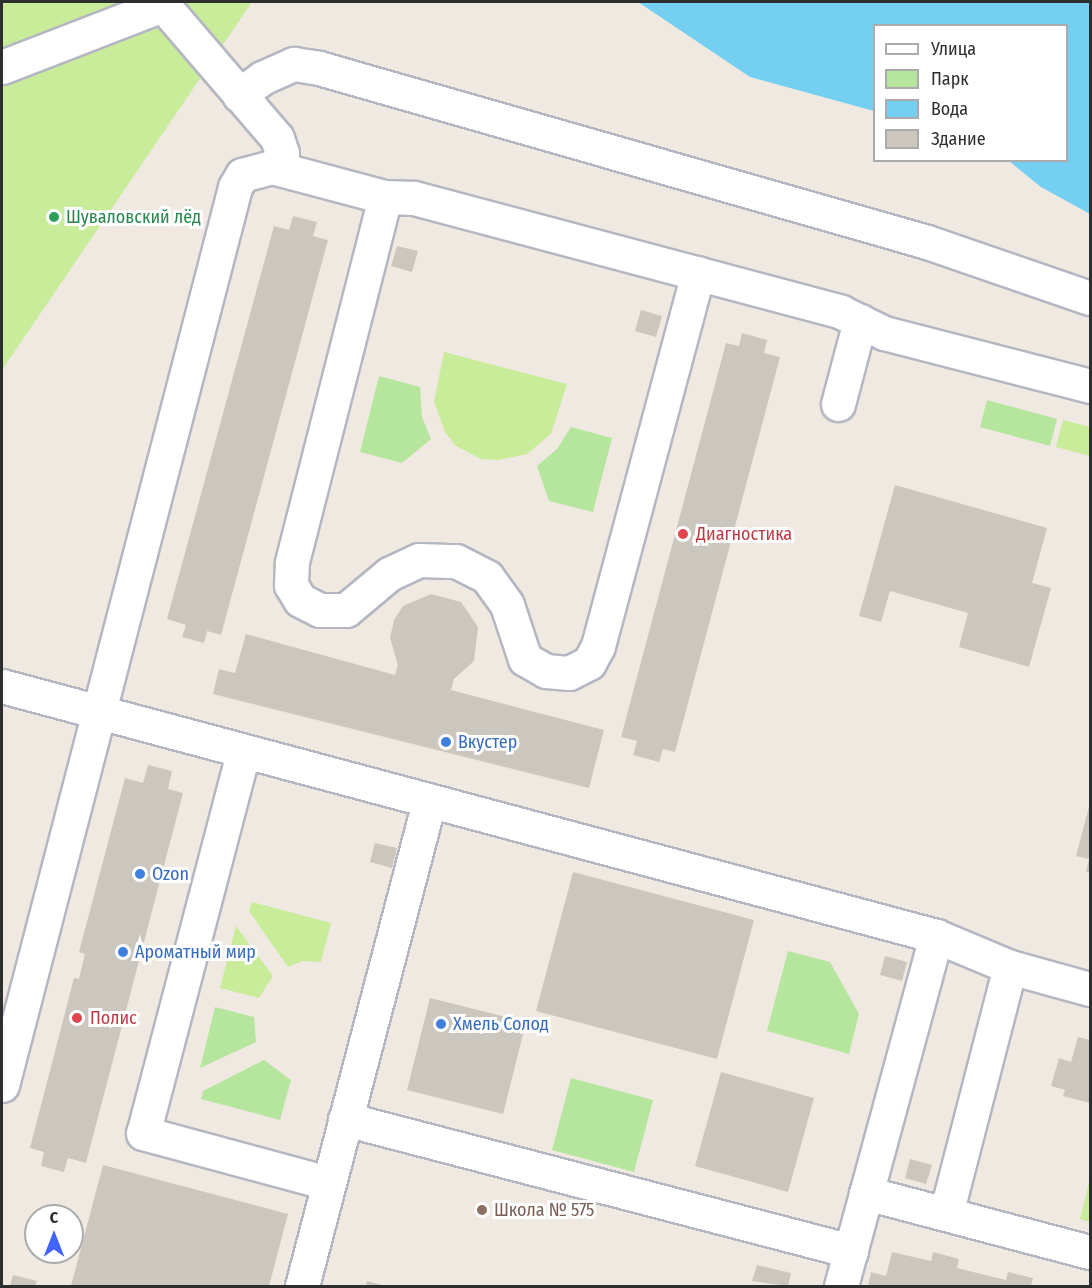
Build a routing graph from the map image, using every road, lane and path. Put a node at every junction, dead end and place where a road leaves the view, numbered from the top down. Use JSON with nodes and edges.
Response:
{"nodes":[{"id":1,"x":2,"y":67,"type":"edge"},
{"id":2,"x":239,"y":95,"type":"junction"},
{"id":3,"x":280,"y":169,"type":"junction"},
{"id":4,"x":385,"y":197,"type":"junction"},
{"id":5,"x":699,"y":273,"type":"junction"},
{"id":6,"x":1090,"y":298,"type":"edge"},
{"id":7,"x":860,"y":321,"type":"junction"},
{"id":8,"x":1090,"y":386,"type":"edge"},
{"id":9,"x":838,"y":404,"type":"dead end"},
{"id":10,"x":2,"y":686,"type":"edge"},
{"id":11,"x":98,"y":714,"type":"junction"},
{"id":12,"x":243,"y":753,"type":"junction"},
{"id":13,"x":429,"y":802,"type":"junction"},
{"id":14,"x":936,"y":936,"type":"junction"},
{"id":15,"x":1010,"y":967,"type":"junction"},
{"id":16,"x":1090,"y":989,"type":"edge"},
{"id":17,"x":2,"y":1085,"type":"edge"},
{"id":18,"x":345,"y":1119,"type":"junction"},
{"id":19,"x":328,"y":1183,"type":"junction"},
{"id":20,"x":866,"y":1193,"type":"junction"},
{"id":21,"x":946,"y":1214,"type":"junction"},
{"id":22,"x":850,"y":1251,"type":"junction"},
{"id":23,"x":1090,"y":1252,"type":"edge"},
{"id":24,"x":302,"y":1287,"type":"edge"},
{"id":25,"x":841,"y":1287,"type":"edge"}],
"edges":[{"from":1,"to":2,"type":"lane"},
{"from":2,"to":3,"type":"lane"},
{"from":2,"to":6,"type":"lane"},
{"from":3,"to":4,"type":"lane"},
{"from":3,"to":11,"type":"lane"},
{"from":4,"to":5,"type":"lane"},
{"from":4,"to":5,"type":"lane"},
{"from":5,"to":7,"type":"lane"},
{"from":7,"to":8,"type":"lane"},
{"from":7,"to":9,"type":"lane"},
{"from":10,"to":11,"type":"lane"},
{"from":11,"to":12,"type":"lane"},
{"from":11,"to":17,"type":"lane"},
{"from":12,"to":13,"type":"lane"},
{"from":12,"to":19,"type":"lane"},
{"from":13,"to":14,"type":"lane"},
{"from":13,"to":18,"type":"lane"},
{"from":14,"to":15,"type":"lane"},
{"from":14,"to":20,"type":"lane"},
{"from":15,"to":16,"type":"lane"},
{"from":15,"to":21,"type":"lane"},
{"from":18,"to":19,"type":"lane"},
{"from":18,"to":22,"type":"lane"},
{"from":19,"to":24,"type":"lane"},
{"from":20,"to":21,"type":"lane"},
{"from":20,"to":22,"type":"lane"},
{"from":21,"to":23,"type":"lane"},
{"from":22,"to":25,"type":"lane"}]}
